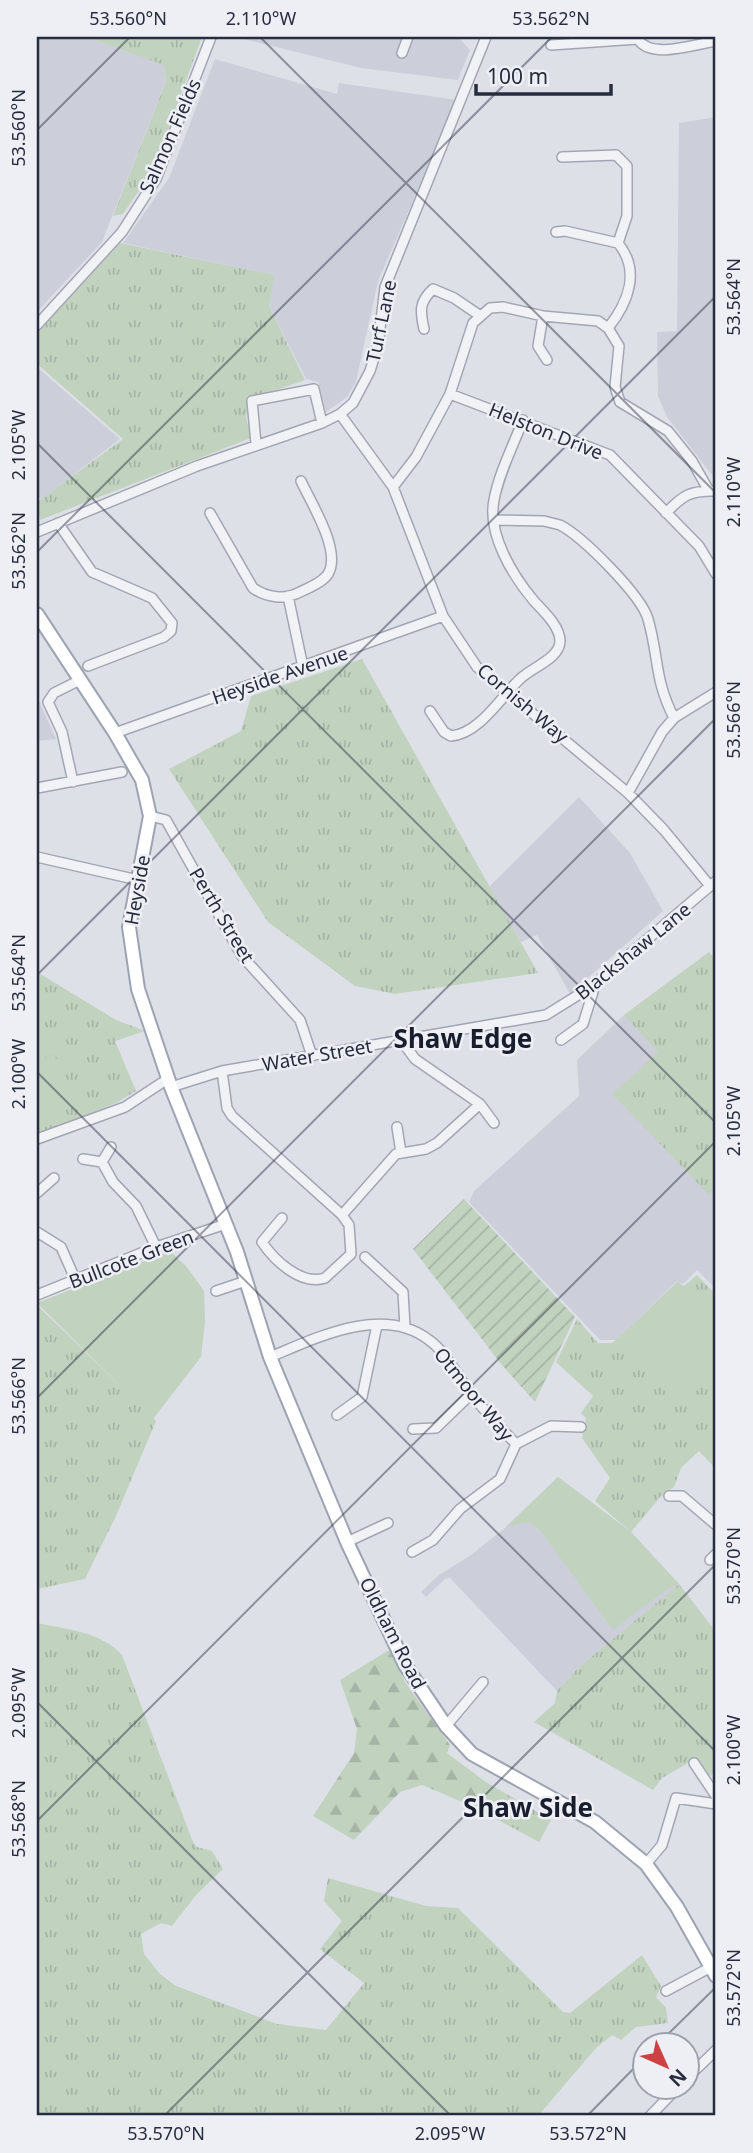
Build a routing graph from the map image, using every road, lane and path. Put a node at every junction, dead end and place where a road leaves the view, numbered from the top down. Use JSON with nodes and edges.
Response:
{"nodes":[{"id":1,"x":211,"y":37,"type":"edge"},
{"id":2,"x":408,"y":37,"type":"edge"},
{"id":3,"x":486,"y":37,"type":"edge"},
{"id":4,"x":637,"y":38,"type":"edge"},
{"id":5,"x":716,"y":41,"type":"edge"},
{"id":6,"x":551,"y":45,"type":"dead end"},
{"id":7,"x":402,"y":53,"type":"dead end"},
{"id":8,"x":562,"y":158,"type":"dead end"},
{"id":9,"x":556,"y":232,"type":"dead end"},
{"id":10,"x":618,"y":243,"type":"junction"},
{"id":11,"x":479,"y":315,"type":"junction"},
{"id":12,"x":543,"y":316,"type":"junction"},
{"id":13,"x":37,"y":325,"type":"edge"},
{"id":14,"x":608,"y":328,"type":"junction"},
{"id":15,"x":424,"y":329,"type":"dead end"},
{"id":16,"x":547,"y":360,"type":"dead end"},
{"id":17,"x":450,"y":394,"type":"junction"},
{"id":18,"x":340,"y":414,"type":"junction"},
{"id":19,"x":523,"y":420,"type":"junction"},
{"id":20,"x":322,"y":423,"type":"junction"},
{"id":21,"x":256,"y":443,"type":"junction"},
{"id":22,"x":301,"y":481,"type":"dead end"},
{"id":23,"x":393,"y":487,"type":"junction"},
{"id":24,"x":713,"y":491,"type":"edge"},
{"id":25,"x":210,"y":513,"type":"dead end"},
{"id":26,"x":666,"y":513,"type":"junction"},
{"id":27,"x":494,"y":520,"type":"junction"},
{"id":28,"x":58,"y":523,"type":"junction"},
{"id":29,"x":37,"y":532,"type":"edge"},
{"id":30,"x":716,"y":574,"type":"edge"},
{"id":31,"x":288,"y":596,"type":"junction"},
{"id":32,"x":37,"y":614,"type":"edge"},
{"id":33,"x":443,"y":616,"type":"junction"},
{"id":34,"x":88,"y":666,"type":"dead end"},
{"id":35,"x":303,"y":667,"type":"junction"},
{"id":36,"x":80,"y":680,"type":"junction"},
{"id":37,"x":507,"y":692,"type":"junction"},
{"id":38,"x":716,"y":692,"type":"edge"},
{"id":39,"x":430,"y":711,"type":"dead end"},
{"id":40,"x":674,"y":718,"type":"junction"},
{"id":41,"x":116,"y":733,"type":"junction"},
{"id":42,"x":122,"y":772,"type":"dead end"},
{"id":43,"x":73,"y":782,"type":"junction"},
{"id":44,"x":37,"y":788,"type":"edge"},
{"id":45,"x":628,"y":793,"type":"junction"},
{"id":46,"x":150,"y":816,"type":"junction"},
{"id":47,"x":37,"y":857,"type":"edge"},
{"id":48,"x":138,"y":880,"type":"junction"},
{"id":49,"x":713,"y":884,"type":"edge"},
{"id":50,"x":591,"y":987,"type":"junction"},
{"id":51,"x":546,"y":1015,"type":"joint"},
{"id":52,"x":401,"y":1040,"type":"junction"},
{"id":53,"x":561,"y":1040,"type":"dead end"},
{"id":54,"x":312,"y":1056,"type":"junction"},
{"id":55,"x":222,"y":1072,"type":"junction"},
{"id":56,"x":170,"y":1082,"type":"junction"},
{"id":57,"x":480,"y":1104,"type":"junction"},
{"id":58,"x":494,"y":1123,"type":"dead end"},
{"id":59,"x":397,"y":1127,"type":"dead end"},
{"id":60,"x":37,"y":1139,"type":"edge"},
{"id":61,"x":111,"y":1147,"type":"dead end"},
{"id":62,"x":398,"y":1154,"type":"junction"},
{"id":63,"x":83,"y":1159,"type":"dead end"},
{"id":64,"x":102,"y":1163,"type":"junction"},
{"id":65,"x":54,"y":1178,"type":"dead end"},
{"id":66,"x":37,"y":1193,"type":"edge"},
{"id":67,"x":342,"y":1215,"type":"junction"},
{"id":68,"x":282,"y":1218,"type":"dead end"},
{"id":69,"x":226,"y":1224,"type":"junction"},
{"id":70,"x":37,"y":1232,"type":"edge"},
{"id":71,"x":156,"y":1247,"type":"junction"},
{"id":72,"x":365,"y":1257,"type":"dead end"},
{"id":73,"x":76,"y":1281,"type":"junction"},
{"id":74,"x":246,"y":1281,"type":"junction"},
{"id":75,"x":216,"y":1291,"type":"dead end"},
{"id":76,"x":37,"y":1295,"type":"edge"},
{"id":77,"x":377,"y":1325,"type":"junction"},
{"id":78,"x":405,"y":1327,"type":"junction"},
{"id":79,"x":270,"y":1357,"type":"junction"},
{"id":80,"x":471,"y":1394,"type":"junction"},
{"id":81,"x":337,"y":1415,"type":"dead end"},
{"id":82,"x":580,"y":1427,"type":"dead end"},
{"id":83,"x":413,"y":1429,"type":"dead end"},
{"id":84,"x":516,"y":1444,"type":"junction"},
{"id":85,"x":669,"y":1496,"type":"dead end"},
{"id":86,"x":388,"y":1523,"type":"dead end"},
{"id":87,"x":716,"y":1525,"type":"edge"},
{"id":88,"x":347,"y":1542,"type":"junction"},
{"id":89,"x":412,"y":1552,"type":"dead end"},
{"id":90,"x":483,"y":1682,"type":"dead end"},
{"id":91,"x":446,"y":1726,"type":"junction"},
{"id":92,"x":694,"y":1763,"type":"dead end"},
{"id":93,"x":716,"y":1796,"type":"edge"},
{"id":94,"x":716,"y":1804,"type":"edge"},
{"id":95,"x":646,"y":1864,"type":"junction"},
{"id":96,"x":714,"y":1972,"type":"edge"},
{"id":97,"x":666,"y":1991,"type":"dead end"},
{"id":98,"x":716,"y":2050,"type":"edge"},
{"id":99,"x":700,"y":2067,"type":"edge"},
{"id":100,"x":667,"y":2100,"type":"edge"},
{"id":101,"x":650,"y":2116,"type":"edge"}],
"edges":[{"from":1,"to":13,"type":"street","name":"Salmon Fields"},
{"from":2,"to":7,"type":"street"},
{"from":3,"to":18,"type":"street","name":"Turf Lane"},
{"from":4,"to":5,"type":"street"},
{"from":4,"to":6,"type":"street"},
{"from":8,"to":10,"type":"street"},
{"from":9,"to":10,"type":"street"},
{"from":10,"to":14,"type":"street"},
{"from":11,"to":12,"type":"street"},
{"from":11,"to":15,"type":"street"},
{"from":11,"to":17,"type":"street"},
{"from":12,"to":14,"type":"street"},
{"from":12,"to":16,"type":"street"},
{"from":14,"to":24,"type":"street"},
{"from":17,"to":19,"type":"street","name":"Helston Drive"},
{"from":17,"to":23,"type":"street"},
{"from":18,"to":20,"type":"street","name":"Turf Lane"},
{"from":18,"to":23,"type":"street","name":"Cornish Way"},
{"from":19,"to":26,"type":"street","name":"Helston Drive"},
{"from":19,"to":27,"type":"street"},
{"from":20,"to":21,"type":"street","name":"Turf Lane"},
{"from":20,"to":21,"type":"street"},
{"from":21,"to":28,"type":"street","name":"Turf Lane"},
{"from":22,"to":31,"type":"street"},
{"from":23,"to":33,"type":"street","name":"Cornish Way"},
{"from":24,"to":26,"type":"street"},
{"from":25,"to":31,"type":"street"},
{"from":26,"to":30,"type":"street","name":"Helston Drive"},
{"from":27,"to":37,"type":"street"},
{"from":27,"to":40,"type":"street"},
{"from":28,"to":29,"type":"street","name":"Turf Lane"},
{"from":28,"to":34,"type":"street"},
{"from":31,"to":35,"type":"street"},
{"from":32,"to":36,"type":"main road","name":"Heyside"},
{"from":33,"to":35,"type":"street","name":"Heyside Avenue"},
{"from":33,"to":37,"type":"street","name":"Cornish Way"},
{"from":35,"to":41,"type":"street","name":"Heyside Avenue"},
{"from":36,"to":41,"type":"main road","name":"Heyside"},
{"from":36,"to":43,"type":"street"},
{"from":37,"to":39,"type":"street"},
{"from":37,"to":45,"type":"street","name":"Cornish Way"},
{"from":38,"to":40,"type":"street"},
{"from":40,"to":45,"type":"street"},
{"from":41,"to":46,"type":"main road","name":"Heyside"},
{"from":42,"to":43,"type":"street"},
{"from":43,"to":44,"type":"street"},
{"from":45,"to":49,"type":"street","name":"Cornish Way"},
{"from":46,"to":48,"type":"main road","name":"Heyside"},
{"from":46,"to":54,"type":"street","name":"Perth Street"},
{"from":47,"to":48,"type":"street"},
{"from":48,"to":56,"type":"main road","name":"Heyside"},
{"from":49,"to":50,"type":"street","name":"Blackshaw Lane"},
{"from":50,"to":51,"type":"street","name":"Blackshaw Lane"},
{"from":50,"to":53,"type":"street"},
{"from":51,"to":52,"type":"street","name":"Water Street"},
{"from":52,"to":54,"type":"street","name":"Water Street"},
{"from":52,"to":57,"type":"street"},
{"from":54,"to":55,"type":"street","name":"Water Street"},
{"from":55,"to":56,"type":"street","name":"Water Street"},
{"from":55,"to":67,"type":"street"},
{"from":56,"to":60,"type":"street","name":"Water Street"},
{"from":56,"to":69,"type":"main road","name":"Heyside"},
{"from":57,"to":58,"type":"street"},
{"from":57,"to":62,"type":"street"},
{"from":59,"to":62,"type":"street"},
{"from":61,"to":64,"type":"street"},
{"from":62,"to":67,"type":"street"},
{"from":63,"to":64,"type":"street"},
{"from":64,"to":71,"type":"street"},
{"from":65,"to":66,"type":"street"},
{"from":67,"to":68,"type":"street"},
{"from":69,"to":71,"type":"street","name":"Bullcote Green"},
{"from":69,"to":74,"type":"main road","name":"Oldham Road"},
{"from":70,"to":73,"type":"street"},
{"from":71,"to":73,"type":"street","name":"Bullcote Green"},
{"from":72,"to":78,"type":"street"},
{"from":73,"to":76,"type":"street","name":"Bullcote Green"},
{"from":74,"to":75,"type":"street"},
{"from":74,"to":79,"type":"main road","name":"Oldham Road"},
{"from":77,"to":78,"type":"street","name":"Otmoor Way"},
{"from":77,"to":79,"type":"street","name":"Otmoor Way"},
{"from":77,"to":81,"type":"street"},
{"from":78,"to":80,"type":"street","name":"Otmoor Way"},
{"from":79,"to":88,"type":"main road","name":"Oldham Road"},
{"from":80,"to":83,"type":"street"},
{"from":80,"to":84,"type":"street","name":"Otmoor Way"},
{"from":82,"to":84,"type":"street"},
{"from":84,"to":89,"type":"street","name":"Otmoor Way"},
{"from":85,"to":87,"type":"street"},
{"from":86,"to":88,"type":"street"},
{"from":88,"to":91,"type":"main road","name":"Oldham Road"},
{"from":90,"to":91,"type":"street"},
{"from":91,"to":95,"type":"main road","name":"Oldham Road"},
{"from":92,"to":93,"type":"street"},
{"from":94,"to":95,"type":"street"},
{"from":95,"to":96,"type":"main road","name":"Oldham Road"},
{"from":96,"to":97,"type":"street"},
{"from":98,"to":99,"type":"street"},
{"from":100,"to":101,"type":"street"}]}
